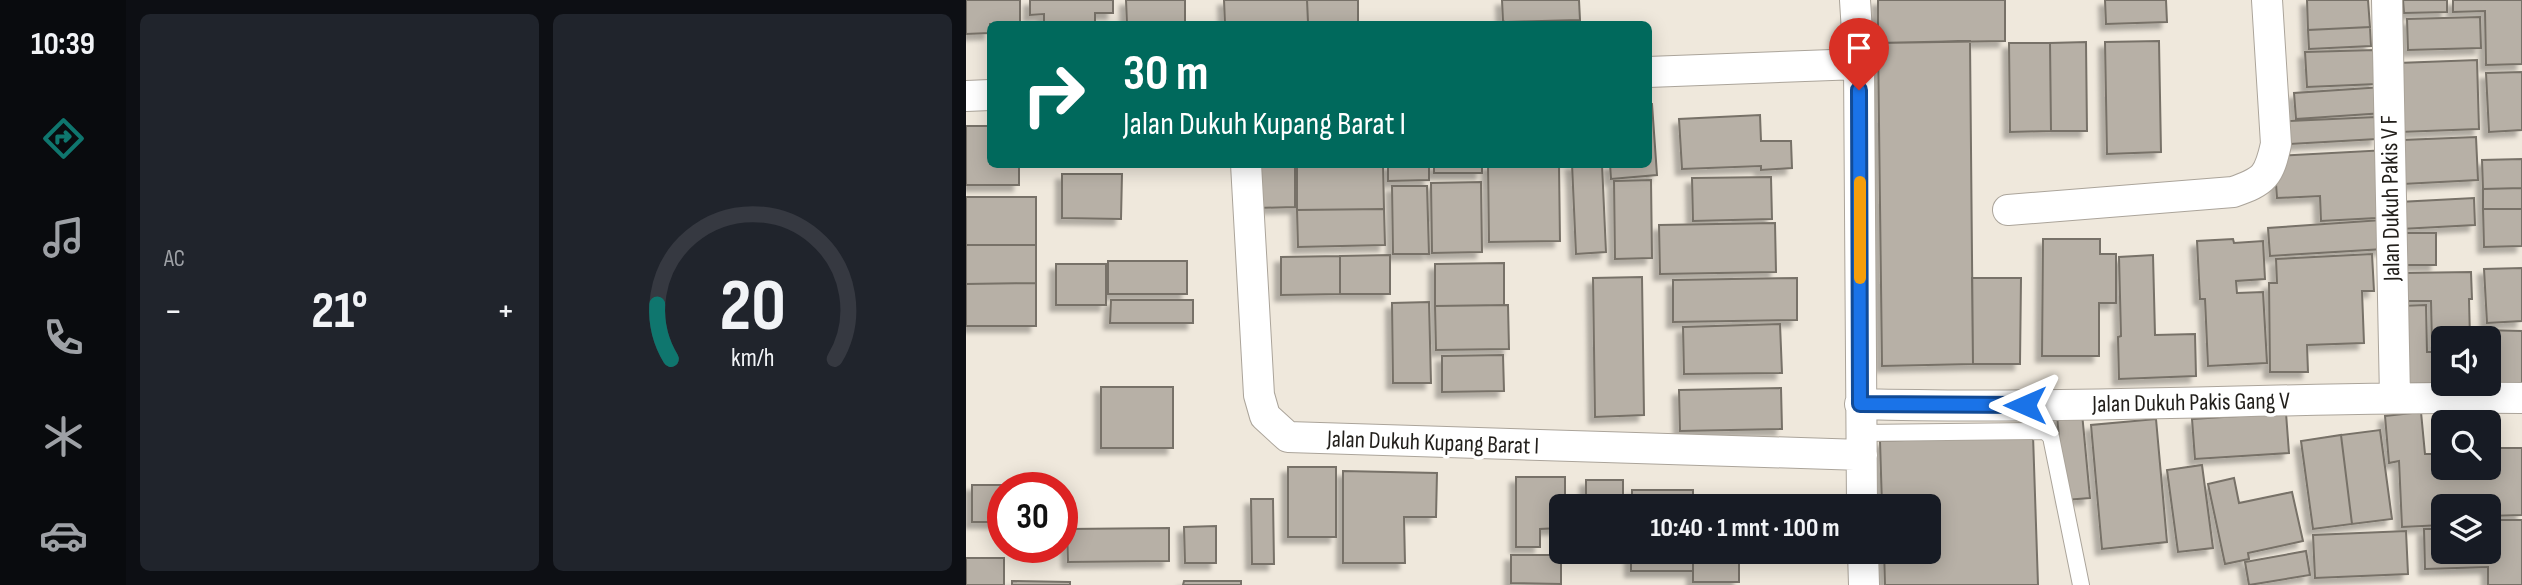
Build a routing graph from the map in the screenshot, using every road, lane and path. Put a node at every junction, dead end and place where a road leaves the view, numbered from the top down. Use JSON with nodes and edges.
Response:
{"nodes":[{"id":1,"x":1855,"y":0,"type":"edge"},
{"id":2,"x":2267,"y":0,"type":"edge"},
{"id":3,"x":2387,"y":0,"type":"edge"},
{"id":4,"x":1859,"y":64,"type":"junction"},
{"id":5,"x":1652,"y":72,"type":"edge"},
{"id":6,"x":987,"y":95,"type":"edge"},
{"id":7,"x":966,"y":96,"type":"edge"},
{"id":8,"x":1246,"y":168,"type":"edge"},
{"id":9,"x":2008,"y":210,"type":"dead end"},
{"id":10,"x":2395,"y":397,"type":"junction"},
{"id":11,"x":2522,"y":398,"type":"edge"},
{"id":12,"x":1860,"y":404,"type":"junction"},
{"id":13,"x":1861,"y":444,"type":"junction"},
{"id":14,"x":1863,"y":494,"type":"edge"},
{"id":15,"x":1863,"y":564,"type":"edge"},
{"id":16,"x":1864,"y":585,"type":"edge"},
{"id":17,"x":2081,"y":585,"type":"edge"}],
"edges":[{"from":1,"to":4,"type":"street"},
{"from":2,"to":9,"type":"street"},
{"from":3,"to":10,"type":"street","name":"Jalan Dukuh Pakis V F"},
{"from":4,"to":5,"type":"street"},
{"from":4,"to":12,"type":"street"},
{"from":6,"to":7,"type":"street"},
{"from":8,"to":13,"type":"street","name":"Jalan Dukuh Kupang Barat I"},
{"from":10,"to":11,"type":"street","name":"Jalan Dukuh Pakis Gang V"},
{"from":10,"to":12,"type":"street","name":"Jalan Dukuh Pakis Gang V"},
{"from":12,"to":13,"type":"street"},
{"from":13,"to":14,"type":"street"},
{"from":13,"to":17,"type":"lane"},
{"from":15,"to":16,"type":"street"}]}
